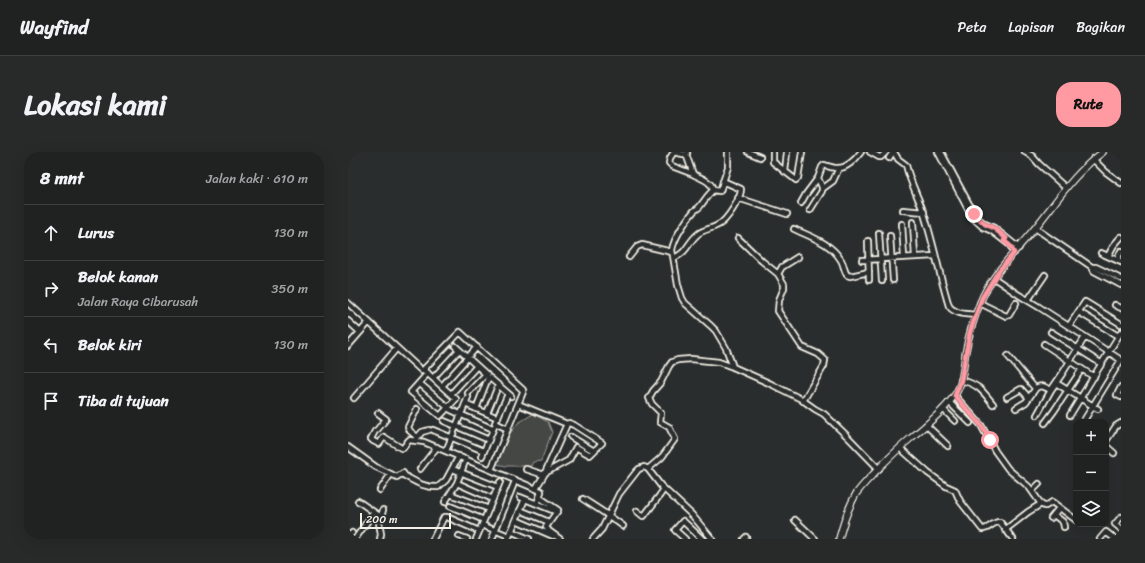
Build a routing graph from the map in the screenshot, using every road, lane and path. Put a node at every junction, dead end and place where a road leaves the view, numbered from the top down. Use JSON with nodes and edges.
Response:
{"nodes":[{"id":1,"x":728,"y":152,"type":"edge"},
{"id":2,"x":748,"y":152,"type":"edge"},
{"id":3,"x":773,"y":152,"type":"edge"},
{"id":4,"x":787,"y":152,"type":"edge"},
{"id":5,"x":802,"y":152,"type":"edge"},
{"id":6,"x":861,"y":152,"type":"edge"},
{"id":7,"x":870,"y":152,"type":"edge"},
{"id":8,"x":886,"y":152,"type":"edge"},
{"id":9,"x":894,"y":152,"type":"edge"},
{"id":10,"x":938,"y":152,"type":"edge"},
{"id":11,"x":941,"y":152,"type":"edge"},
{"id":12,"x":1025,"y":152,"type":"edge"},
{"id":13,"x":1103,"y":152,"type":"edge"},
{"id":14,"x":687,"y":153,"type":"edge"},
{"id":15,"x":760,"y":157,"type":"dead end"},
{"id":16,"x":890,"y":158,"type":"dead end"},
{"id":17,"x":1093,"y":159,"type":"junction"},
{"id":18,"x":839,"y":168,"type":"junction"},
{"id":19,"x":785,"y":172,"type":"junction"},
{"id":20,"x":693,"y":174,"type":"junction"},
{"id":21,"x":818,"y":178,"type":"junction"},
{"id":22,"x":723,"y":181,"type":"junction"},
{"id":23,"x":1121,"y":183,"type":"edge"},
{"id":24,"x":1066,"y":188,"type":"junction"},
{"id":25,"x":822,"y":189,"type":"junction"},
{"id":26,"x":713,"y":190,"type":"junction"},
{"id":27,"x":738,"y":198,"type":"junction"},
{"id":28,"x":801,"y":202,"type":"dead end"},
{"id":29,"x":810,"y":210,"type":"dead end"},
{"id":30,"x":903,"y":210,"type":"dead end"},
{"id":31,"x":924,"y":212,"type":"junction"},
{"id":32,"x":787,"y":214,"type":"dead end"},
{"id":33,"x":913,"y":222,"type":"dead end"},
{"id":34,"x":902,"y":224,"type":"dead end"},
{"id":35,"x":1035,"y":228,"type":"junction"},
{"id":36,"x":794,"y":229,"type":"dead end"},
{"id":37,"x":878,"y":233,"type":"dead end"},
{"id":38,"x":890,"y":236,"type":"dead end"},
{"id":39,"x":1121,"y":237,"type":"edge"},
{"id":40,"x":738,"y":238,"type":"dead end"},
{"id":41,"x":1005,"y":239,"type":"junction"},
{"id":42,"x":868,"y":241,"type":"dead end"},
{"id":43,"x":1019,"y":248,"type":"junction"},
{"id":44,"x":1121,"y":251,"type":"edge"},
{"id":45,"x":672,"y":252,"type":"junction"},
{"id":46,"x":1014,"y":253,"type":"junction"},
{"id":47,"x":1101,"y":253,"type":"dead end"},
{"id":48,"x":935,"y":256,"type":"junction"},
{"id":49,"x":1108,"y":256,"type":"junction"},
{"id":50,"x":629,"y":257,"type":"dead end"},
{"id":51,"x":798,"y":257,"type":"dead end"},
{"id":52,"x":904,"y":257,"type":"junction"},
{"id":53,"x":915,"y":257,"type":"junction"},
{"id":54,"x":674,"y":258,"type":"junction"},
{"id":55,"x":892,"y":258,"type":"junction"},
{"id":56,"x":869,"y":259,"type":"junction"},
{"id":57,"x":880,"y":259,"type":"junction"},
{"id":58,"x":862,"y":260,"type":"dead end"},
{"id":59,"x":1119,"y":261,"type":"edge"},
{"id":60,"x":1092,"y":267,"type":"junction"},
{"id":61,"x":869,"y":272,"type":"junction"},
{"id":62,"x":778,"y":274,"type":"junction"},
{"id":63,"x":1045,"y":275,"type":"dead end"},
{"id":64,"x":994,"y":278,"type":"junction"},
{"id":65,"x":1121,"y":279,"type":"edge"},
{"id":66,"x":869,"y":280,"type":"dead end"},
{"id":67,"x":882,"y":280,"type":"dead end"},
{"id":68,"x":893,"y":280,"type":"dead end"},
{"id":69,"x":1121,"y":285,"type":"edge"},
{"id":70,"x":1028,"y":300,"type":"junction"},
{"id":71,"x":348,"y":303,"type":"edge"},
{"id":72,"x":980,"y":303,"type":"junction"},
{"id":73,"x":1016,"y":303,"type":"dead end"},
{"id":74,"x":1115,"y":305,"type":"dead end"},
{"id":75,"x":1121,"y":308,"type":"edge"},
{"id":76,"x":1079,"y":312,"type":"junction"},
{"id":77,"x":976,"y":315,"type":"junction"},
{"id":78,"x":369,"y":322,"type":"junction"},
{"id":79,"x":349,"y":324,"type":"edge"},
{"id":80,"x":1121,"y":324,"type":"edge"},
{"id":81,"x":1069,"y":326,"type":"junction"},
{"id":82,"x":360,"y":332,"type":"junction"},
{"id":83,"x":1051,"y":332,"type":"dead end"},
{"id":84,"x":1120,"y":334,"type":"edge"},
{"id":85,"x":1085,"y":337,"type":"junction"},
{"id":86,"x":1044,"y":344,"type":"dead end"},
{"id":87,"x":348,"y":346,"type":"edge"},
{"id":88,"x":455,"y":346,"type":"dead end"},
{"id":89,"x":477,"y":347,"type":"junction"},
{"id":90,"x":397,"y":348,"type":"junction"},
{"id":91,"x":1078,"y":348,"type":"junction"},
{"id":92,"x":459,"y":350,"type":"junction"},
{"id":93,"x":1109,"y":351,"type":"junction"},
{"id":94,"x":1008,"y":356,"type":"dead end"},
{"id":95,"x":468,"y":358,"type":"junction"},
{"id":96,"x":1121,"y":360,"type":"edge"},
{"id":97,"x":1070,"y":361,"type":"junction"},
{"id":98,"x":1102,"y":364,"type":"junction"},
{"id":99,"x":477,"y":366,"type":"junction"},
{"id":100,"x":733,"y":367,"type":"junction"},
{"id":101,"x":1082,"y":369,"type":"junction"},
{"id":102,"x":426,"y":372,"type":"junction"},
{"id":103,"x":1094,"y":377,"type":"junction"},
{"id":104,"x":433,"y":378,"type":"junction"},
{"id":105,"x":961,"y":380,"type":"junction"},
{"id":106,"x":419,"y":382,"type":"junction"},
{"id":107,"x":1056,"y":383,"type":"junction"},
{"id":108,"x":442,"y":386,"type":"junction"},
{"id":109,"x":498,"y":386,"type":"junction"},
{"id":110,"x":1121,"y":387,"type":"edge"},
{"id":111,"x":1036,"y":388,"type":"junction"},
{"id":112,"x":1051,"y":390,"type":"junction"},
{"id":113,"x":1068,"y":390,"type":"junction"},
{"id":114,"x":451,"y":394,"type":"junction"},
{"id":115,"x":955,"y":396,"type":"junction"},
{"id":116,"x":1007,"y":397,"type":"dead end"},
{"id":117,"x":1121,"y":397,"type":"edge"},
{"id":118,"x":354,"y":398,"type":"dead end"},
{"id":119,"x":1029,"y":398,"type":"junction"},
{"id":120,"x":1081,"y":398,"type":"junction"},
{"id":121,"x":803,"y":401,"type":"junction"},
{"id":122,"x":949,"y":402,"type":"junction"},
{"id":123,"x":465,"y":404,"type":"junction"},
{"id":124,"x":518,"y":404,"type":"junction"},
{"id":125,"x":993,"y":404,"type":"dead end"},
{"id":126,"x":1093,"y":406,"type":"junction"},
{"id":127,"x":448,"y":408,"type":"junction"},
{"id":128,"x":1016,"y":408,"type":"dead end"},
{"id":129,"x":417,"y":409,"type":"dead end"},
{"id":130,"x":476,"y":409,"type":"junction"},
{"id":131,"x":943,"y":409,"type":"junction"},
{"id":132,"x":1098,"y":409,"type":"dead end"},
{"id":133,"x":378,"y":412,"type":"dead end"},
{"id":134,"x":487,"y":414,"type":"junction"},
{"id":135,"x":1037,"y":414,"type":"dead end"},
{"id":136,"x":461,"y":415,"type":"junction"},
{"id":137,"x":1070,"y":415,"type":"dead end"},
{"id":138,"x":1085,"y":419,"type":"edge"},
{"id":139,"x":444,"y":421,"type":"dead end"},
{"id":140,"x":497,"y":421,"type":"junction"},
{"id":141,"x":955,"y":421,"type":"dead end"},
{"id":142,"x":970,"y":423,"type":"dead end"},
{"id":143,"x":1045,"y":423,"type":"dead end"},
{"id":144,"x":1121,"y":423,"type":"edge"},
{"id":145,"x":566,"y":424,"type":"junction"},
{"id":146,"x":926,"y":425,"type":"junction"},
{"id":147,"x":456,"y":426,"type":"junction"},
{"id":148,"x":493,"y":429,"type":"junction"},
{"id":149,"x":508,"y":429,"type":"junction"},
{"id":150,"x":1109,"y":436,"type":"edge"},
{"id":151,"x":452,"y":437,"type":"junction"},
{"id":152,"x":571,"y":437,"type":"dead end"},
{"id":153,"x":416,"y":439,"type":"junction"},
{"id":154,"x":489,"y":440,"type":"junction"},
{"id":155,"x":576,"y":441,"type":"junction"},
{"id":156,"x":948,"y":446,"type":"dead end"},
{"id":157,"x":348,"y":447,"type":"edge"},
{"id":158,"x":437,"y":447,"type":"junction"},
{"id":159,"x":900,"y":448,"type":"junction"},
{"id":160,"x":1109,"y":449,"type":"edge"},
{"id":161,"x":446,"y":451,"type":"junction"},
{"id":162,"x":594,"y":452,"type":"junction"},
{"id":163,"x":1114,"y":453,"type":"dead end"},
{"id":164,"x":459,"y":456,"type":"junction"},
{"id":165,"x":466,"y":459,"type":"junction"},
{"id":166,"x":566,"y":462,"type":"junction"},
{"id":167,"x":420,"y":469,"type":"dead end"},
{"id":168,"x":526,"y":469,"type":"dead end"},
{"id":169,"x":648,"y":469,"type":"junction"},
{"id":170,"x":879,"y":469,"type":"junction"},
{"id":171,"x":455,"y":470,"type":"dead end"},
{"id":172,"x":491,"y":470,"type":"junction"},
{"id":173,"x":461,"y":472,"type":"junction"},
{"id":174,"x":391,"y":474,"type":"junction"},
{"id":175,"x":545,"y":474,"type":"junction"},
{"id":176,"x":515,"y":481,"type":"junction"},
{"id":177,"x":457,"y":483,"type":"junction"},
{"id":178,"x":1039,"y":484,"type":"dead end"},
{"id":179,"x":536,"y":488,"type":"junction"},
{"id":180,"x":664,"y":489,"type":"junction"},
{"id":181,"x":380,"y":490,"type":"dead end"},
{"id":182,"x":1032,"y":491,"type":"junction"},
{"id":183,"x":450,"y":494,"type":"junction"},
{"id":184,"x":520,"y":497,"type":"dead end"},
{"id":185,"x":539,"y":497,"type":"junction"},
{"id":186,"x":493,"y":498,"type":"junction"},
{"id":187,"x":525,"y":499,"type":"junction"},
{"id":188,"x":583,"y":499,"type":"dead end"},
{"id":189,"x":358,"y":501,"type":"dead end"},
{"id":190,"x":445,"y":502,"type":"dead end"},
{"id":191,"x":537,"y":503,"type":"junction"},
{"id":192,"x":1041,"y":504,"type":"junction"},
{"id":193,"x":450,"y":506,"type":"dead end"},
{"id":194,"x":1059,"y":508,"type":"junction"},
{"id":195,"x":383,"y":510,"type":"dead end"},
{"id":196,"x":488,"y":510,"type":"junction"},
{"id":197,"x":520,"y":510,"type":"junction"},
{"id":198,"x":637,"y":511,"type":"dead end"},
{"id":199,"x":374,"y":512,"type":"junction"},
{"id":200,"x":557,"y":512,"type":"junction"},
{"id":201,"x":608,"y":514,"type":"junction"},
{"id":202,"x":381,"y":516,"type":"junction"},
{"id":203,"x":1121,"y":517,"type":"edge"},
{"id":204,"x":1073,"y":518,"type":"edge"},
{"id":205,"x":516,"y":520,"type":"junction"},
{"id":206,"x":796,"y":520,"type":"dead end"},
{"id":207,"x":549,"y":522,"type":"junction"},
{"id":208,"x":483,"y":523,"type":"junction"},
{"id":209,"x":623,"y":526,"type":"dead end"},
{"id":210,"x":1064,"y":527,"type":"dead end"},
{"id":211,"x":1121,"y":528,"type":"edge"},
{"id":212,"x":1005,"y":530,"type":"junction"},
{"id":213,"x":479,"y":531,"type":"junction"},
{"id":214,"x":495,"y":531,"type":"junction"},
{"id":215,"x":511,"y":531,"type":"junction"},
{"id":216,"x":352,"y":533,"type":"dead end"},
{"id":217,"x":459,"y":536,"type":"dead end"},
{"id":218,"x":348,"y":537,"type":"edge"},
{"id":219,"x":508,"y":538,"type":"edge"},
{"id":220,"x":556,"y":538,"type":"edge"},
{"id":221,"x":355,"y":539,"type":"edge"},
{"id":222,"x":380,"y":539,"type":"edge"},
{"id":223,"x":433,"y":539,"type":"edge"},
{"id":224,"x":467,"y":539,"type":"edge"},
{"id":225,"x":476,"y":539,"type":"edge"},
{"id":226,"x":492,"y":539,"type":"edge"},
{"id":227,"x":529,"y":539,"type":"edge"},
{"id":228,"x":593,"y":539,"type":"edge"},
{"id":229,"x":685,"y":539,"type":"edge"},
{"id":230,"x":702,"y":539,"type":"edge"},
{"id":231,"x":712,"y":539,"type":"edge"},
{"id":232,"x":815,"y":539,"type":"edge"},
{"id":233,"x":839,"y":539,"type":"edge"},
{"id":234,"x":1013,"y":539,"type":"edge"},
{"id":235,"x":1100,"y":539,"type":"edge"},
{"id":236,"x":1115,"y":539,"type":"edge"}],
"edges":[{"from":1,"to":22,"type":"street"},
{"from":2,"to":15,"type":"street"},
{"from":3,"to":19,"type":"street"},
{"from":4,"to":19,"type":"street"},
{"from":5,"to":19,"type":"street"},
{"from":6,"to":18,"type":"street"},
{"from":7,"to":8,"type":"street"},
{"from":9,"to":16,"type":"street"},
{"from":9,"to":31,"type":"street"},
{"from":10,"to":41,"type":"street"},
{"from":11,"to":41,"type":"street"},
{"from":12,"to":24,"type":"street"},
{"from":13,"to":17,"type":"main road"},
{"from":14,"to":20,"type":"street"},
{"from":14,"to":20,"type":"street"},
{"from":17,"to":23,"type":"street"},
{"from":17,"to":24,"type":"main road"},
{"from":18,"to":21,"type":"street"},
{"from":18,"to":25,"type":"street"},
{"from":20,"to":26,"type":"street"},
{"from":21,"to":25,"type":"street"},
{"from":21,"to":28,"type":"street"},
{"from":22,"to":26,"type":"street"},
{"from":22,"to":27,"type":"street"},
{"from":24,"to":35,"type":"main road"},
{"from":25,"to":29,"type":"street"},
{"from":26,"to":45,"type":"street"},
{"from":27,"to":32,"type":"street"},
{"from":27,"to":54,"type":"street"},
{"from":30,"to":31,"type":"street"},
{"from":31,"to":48,"type":"street"},
{"from":33,"to":53,"type":"street"},
{"from":34,"to":52,"type":"street"},
{"from":35,"to":43,"type":"main road"},
{"from":35,"to":60,"type":"street"},
{"from":36,"to":61,"type":"street"},
{"from":37,"to":57,"type":"street"},
{"from":38,"to":55,"type":"street"},
{"from":39,"to":49,"type":"street"},
{"from":40,"to":62,"type":"street"},
{"from":41,"to":43,"type":"street"},
{"from":41,"to":46,"type":"street"},
{"from":42,"to":56,"type":"street"},
{"from":43,"to":46,"type":"main road"},
{"from":44,"to":59,"type":"street"},
{"from":45,"to":50,"type":"street"},
{"from":45,"to":54,"type":"street"},
{"from":46,"to":64,"type":"main road"},
{"from":47,"to":49,"type":"street"},
{"from":48,"to":53,"type":"street"},
{"from":48,"to":77,"type":"street"},
{"from":49,"to":59,"type":"street"},
{"from":51,"to":62,"type":"street"},
{"from":52,"to":53,"type":"street"},
{"from":52,"to":55,"type":"street"},
{"from":54,"to":100,"type":"street"},
{"from":55,"to":57,"type":"street"},
{"from":55,"to":68,"type":"street"},
{"from":56,"to":57,"type":"street"},
{"from":56,"to":58,"type":"street"},
{"from":56,"to":61,"type":"street"},
{"from":57,"to":67,"type":"street"},
{"from":60,"to":65,"type":"street"},
{"from":60,"to":69,"type":"street"},
{"from":61,"to":66,"type":"street"},
{"from":62,"to":121,"type":"street"},
{"from":63,"to":70,"type":"street"},
{"from":64,"to":70,"type":"street"},
{"from":64,"to":72,"type":"main road"},
{"from":70,"to":81,"type":"street"},
{"from":71,"to":78,"type":"street"},
{"from":72,"to":73,"type":"street"},
{"from":72,"to":77,"type":"main road"},
{"from":74,"to":75,"type":"street"},
{"from":76,"to":80,"type":"street"},
{"from":76,"to":81,"type":"street"},
{"from":76,"to":84,"type":"street"},
{"from":77,"to":105,"type":"main road"},
{"from":78,"to":82,"type":"street"},
{"from":78,"to":90,"type":"street"},
{"from":79,"to":82,"type":"street"},
{"from":81,"to":85,"type":"street"},
{"from":82,"to":87,"type":"street"},
{"from":83,"to":91,"type":"street"},
{"from":84,"to":93,"type":"street"},
{"from":85,"to":91,"type":"street"},
{"from":85,"to":93,"type":"street"},
{"from":86,"to":97,"type":"street"},
{"from":88,"to":92,"type":"street"},
{"from":89,"to":95,"type":"street"},
{"from":89,"to":102,"type":"street"},
{"from":89,"to":124,"type":"street"},
{"from":90,"to":102,"type":"street"},
{"from":90,"to":118,"type":"street"},
{"from":91,"to":97,"type":"street"},
{"from":91,"to":98,"type":"street"},
{"from":92,"to":95,"type":"street"},
{"from":92,"to":104,"type":"street"},
{"from":93,"to":96,"type":"street"},
{"from":93,"to":98,"type":"street"},
{"from":94,"to":111,"type":"street"},
{"from":95,"to":99,"type":"street"},
{"from":95,"to":108,"type":"street"},
{"from":96,"to":126,"type":"street"},
{"from":97,"to":101,"type":"street"},
{"from":97,"to":107,"type":"street"},
{"from":98,"to":103,"type":"street"},
{"from":99,"to":114,"type":"street"},
{"from":99,"to":123,"type":"street"},
{"from":100,"to":121,"type":"street"},
{"from":100,"to":169,"type":"street"},
{"from":101,"to":103,"type":"street"},
{"from":101,"to":113,"type":"street"},
{"from":102,"to":104,"type":"street"},
{"from":102,"to":106,"type":"street"},
{"from":103,"to":120,"type":"street"},
{"from":104,"to":108,"type":"street"},
{"from":105,"to":115,"type":"main road"},
{"from":105,"to":125,"type":"street"},
{"from":106,"to":127,"type":"street"},
{"from":106,"to":127,"type":"street"},
{"from":107,"to":112,"type":"street"},
{"from":107,"to":113,"type":"street"},
{"from":108,"to":114,"type":"street"},
{"from":109,"to":130,"type":"street"},
{"from":109,"to":134,"type":"street"},
{"from":109,"to":140,"type":"street"},
{"from":110,"to":117,"type":"street"},
{"from":111,"to":112,"type":"street"},
{"from":111,"to":119,"type":"street"},
{"from":112,"to":135,"type":"street"},
{"from":113,"to":120,"type":"street"},
{"from":113,"to":143,"type":"street"},
{"from":114,"to":127,"type":"street"},
{"from":115,"to":122,"type":"main road"},
{"from":115,"to":182,"type":"street"},
{"from":116,"to":119,"type":"street"},
{"from":119,"to":128,"type":"street"},
{"from":120,"to":126,"type":"street"},
{"from":120,"to":137,"type":"street"},
{"from":121,"to":170,"type":"street"},
{"from":122,"to":131,"type":"main road"},
{"from":122,"to":142,"type":"street"},
{"from":123,"to":130,"type":"street"},
{"from":123,"to":136,"type":"street"},
{"from":124,"to":145,"type":"street"},
{"from":124,"to":149,"type":"street"},
{"from":126,"to":132,"type":"street"},
{"from":126,"to":138,"type":"street"},
{"from":127,"to":136,"type":"street"},
{"from":129,"to":153,"type":"street"},
{"from":130,"to":134,"type":"street"},
{"from":131,"to":141,"type":"street"},
{"from":131,"to":146,"type":"main road"},
{"from":133,"to":153,"type":"street"},
{"from":134,"to":140,"type":"street"},
{"from":136,"to":147,"type":"street"},
{"from":136,"to":148,"type":"street"},
{"from":139,"to":147,"type":"street"},
{"from":140,"to":148,"type":"street"},
{"from":140,"to":149,"type":"street"},
{"from":144,"to":150,"type":"street"},
{"from":145,"to":162,"type":"street"},
{"from":145,"to":175,"type":"street"},
{"from":146,"to":156,"type":"street"},
{"from":146,"to":159,"type":"main road"},
{"from":147,"to":151,"type":"street"},
{"from":147,"to":154,"type":"street"},
{"from":148,"to":154,"type":"street"},
{"from":149,"to":172,"type":"street"},
{"from":151,"to":153,"type":"street"},
{"from":151,"to":154,"type":"street"},
{"from":151,"to":161,"type":"street"},
{"from":152,"to":155,"type":"street"},
{"from":153,"to":158,"type":"street"},
{"from":155,"to":162,"type":"street"},
{"from":155,"to":166,"type":"street"},
{"from":157,"to":174,"type":"street"},
{"from":158,"to":161,"type":"street"},
{"from":158,"to":167,"type":"street"},
{"from":159,"to":170,"type":"main road"},
{"from":159,"to":212,"type":"street"},
{"from":160,"to":163,"type":"street"},
{"from":161,"to":164,"type":"street"},
{"from":162,"to":166,"type":"street"},
{"from":164,"to":165,"type":"street"},
{"from":164,"to":174,"type":"street"},
{"from":165,"to":172,"type":"street"},
{"from":165,"to":173,"type":"street"},
{"from":166,"to":175,"type":"street"},
{"from":168,"to":175,"type":"street"},
{"from":169,"to":180,"type":"street"},
{"from":169,"to":201,"type":"street"},
{"from":170,"to":233,"type":"main road"},
{"from":171,"to":173,"type":"street"},
{"from":172,"to":176,"type":"street"},
{"from":173,"to":177,"type":"street"},
{"from":173,"to":186,"type":"street"},
{"from":174,"to":181,"type":"street"},
{"from":175,"to":179,"type":"street"},
{"from":176,"to":179,"type":"street"},
{"from":176,"to":214,"type":"street"},
{"from":177,"to":183,"type":"street"},
{"from":177,"to":186,"type":"street"},
{"from":178,"to":182,"type":"street"},
{"from":179,"to":185,"type":"street"},
{"from":180,"to":198,"type":"street"},
{"from":180,"to":231,"type":"street"},
{"from":182,"to":192,"type":"street"},
{"from":183,"to":190,"type":"street"},
{"from":183,"to":196,"type":"street"},
{"from":184,"to":187,"type":"street"},
{"from":185,"to":191,"type":"street"},
{"from":185,"to":200,"type":"street"},
{"from":186,"to":196,"type":"street"},
{"from":187,"to":191,"type":"street"},
{"from":187,"to":197,"type":"street"},
{"from":188,"to":201,"type":"street"},
{"from":189,"to":199,"type":"street"},
{"from":191,"to":200,"type":"street"},
{"from":192,"to":194,"type":"street"},
{"from":192,"to":212,"type":"street"},
{"from":193,"to":208,"type":"street"},
{"from":194,"to":204,"type":"street"},
{"from":194,"to":210,"type":"street"},
{"from":195,"to":202,"type":"street"},
{"from":196,"to":208,"type":"street"},
{"from":197,"to":205,"type":"street"},
{"from":197,"to":207,"type":"street"},
{"from":199,"to":202,"type":"street"},
{"from":199,"to":221,"type":"street"},
{"from":200,"to":207,"type":"street"},
{"from":201,"to":209,"type":"street"},
{"from":201,"to":228,"type":"street"},
{"from":202,"to":222,"type":"street"},
{"from":203,"to":211,"type":"street"},
{"from":205,"to":215,"type":"street"},
{"from":205,"to":220,"type":"street"},
{"from":206,"to":232,"type":"street"},
{"from":207,"to":220,"type":"street"},
{"from":208,"to":213,"type":"street"},
{"from":208,"to":214,"type":"street"},
{"from":212,"to":234,"type":"street"},
{"from":213,"to":223,"type":"street"},
{"from":213,"to":225,"type":"street"},
{"from":214,"to":219,"type":"street"},
{"from":214,"to":226,"type":"street"},
{"from":215,"to":219,"type":"street"},
{"from":215,"to":227,"type":"street"},
{"from":216,"to":218,"type":"street"},
{"from":217,"to":224,"type":"street"},
{"from":229,"to":230,"type":"street"},
{"from":235,"to":236,"type":"street"}]}
